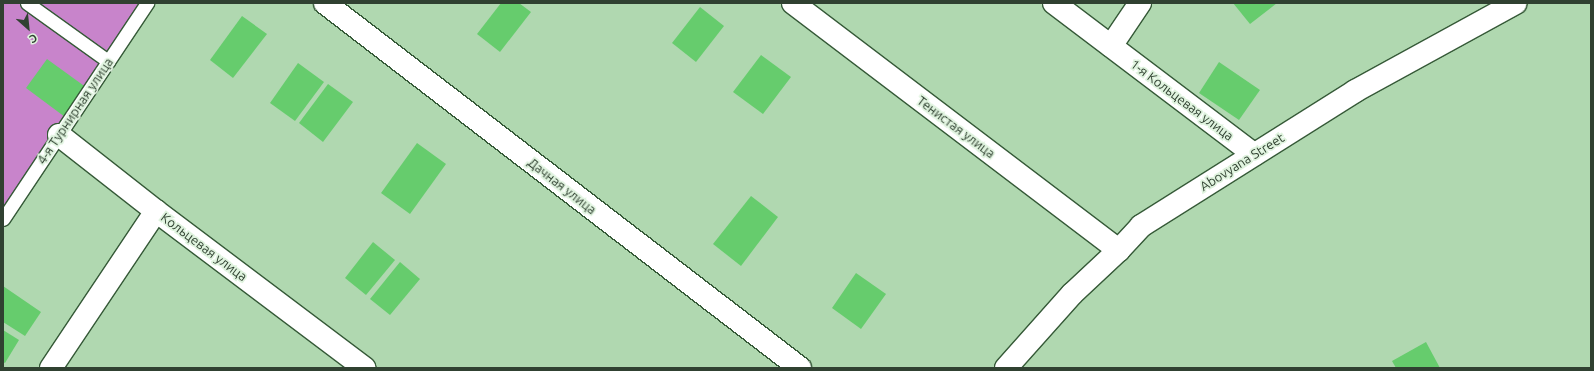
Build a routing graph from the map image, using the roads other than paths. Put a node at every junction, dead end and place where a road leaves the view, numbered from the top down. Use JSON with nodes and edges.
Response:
{"nodes":[{"id":1,"x":27,"y":3,"type":"edge"},
{"id":2,"x":147,"y":3,"type":"edge"},
{"id":3,"x":325,"y":3,"type":"edge"},
{"id":4,"x":793,"y":3,"type":"edge"},
{"id":5,"x":1054,"y":3,"type":"edge"},
{"id":6,"x":1140,"y":3,"type":"edge"},
{"id":7,"x":1516,"y":3,"type":"edge"},
{"id":8,"x":1111,"y":46,"type":"junction"},
{"id":9,"x":108,"y":61,"type":"junction"},
{"id":10,"x":59,"y":135,"type":"junction"},
{"id":11,"x":1254,"y":154,"type":"junction"},
{"id":12,"x":156,"y":211,"type":"junction"},
{"id":13,"x":3,"y":219,"type":"edge"},
{"id":14,"x":1120,"y":250,"type":"junction"},
{"id":15,"x":51,"y":368,"type":"edge"},
{"id":16,"x":364,"y":368,"type":"edge"},
{"id":17,"x":800,"y":368,"type":"edge"},
{"id":18,"x":1006,"y":368,"type":"edge"}],
"edges":[{"from":1,"to":9,"type":"lane"},
{"from":2,"to":9,"type":"lane","name":"4-я Турнирная улица"},
{"from":3,"to":17,"type":"street","name":"Дачная улица"},
{"from":4,"to":14,"type":"street","name":"Тенистая улица"},
{"from":5,"to":8,"type":"street","name":"1-я Кольцевая улица"},
{"from":6,"to":8,"type":"street"},
{"from":7,"to":11,"type":"street","name":"Abovyana Street"},
{"from":8,"to":11,"type":"street","name":"1-я Кольцевая улица"},
{"from":9,"to":10,"type":"lane","name":"4-я Турнирная улица"},
{"from":10,"to":12,"type":"street"},
{"from":10,"to":13,"type":"lane","name":"4-я Турнирная улица"},
{"from":11,"to":14,"type":"street","name":"Abovyana Street"},
{"from":12,"to":15,"type":"street","name":"Кольцевая улица"},
{"from":12,"to":16,"type":"street","name":"Кольцевая улица"},
{"from":14,"to":18,"type":"street","name":"Abovyana Street"}]}
